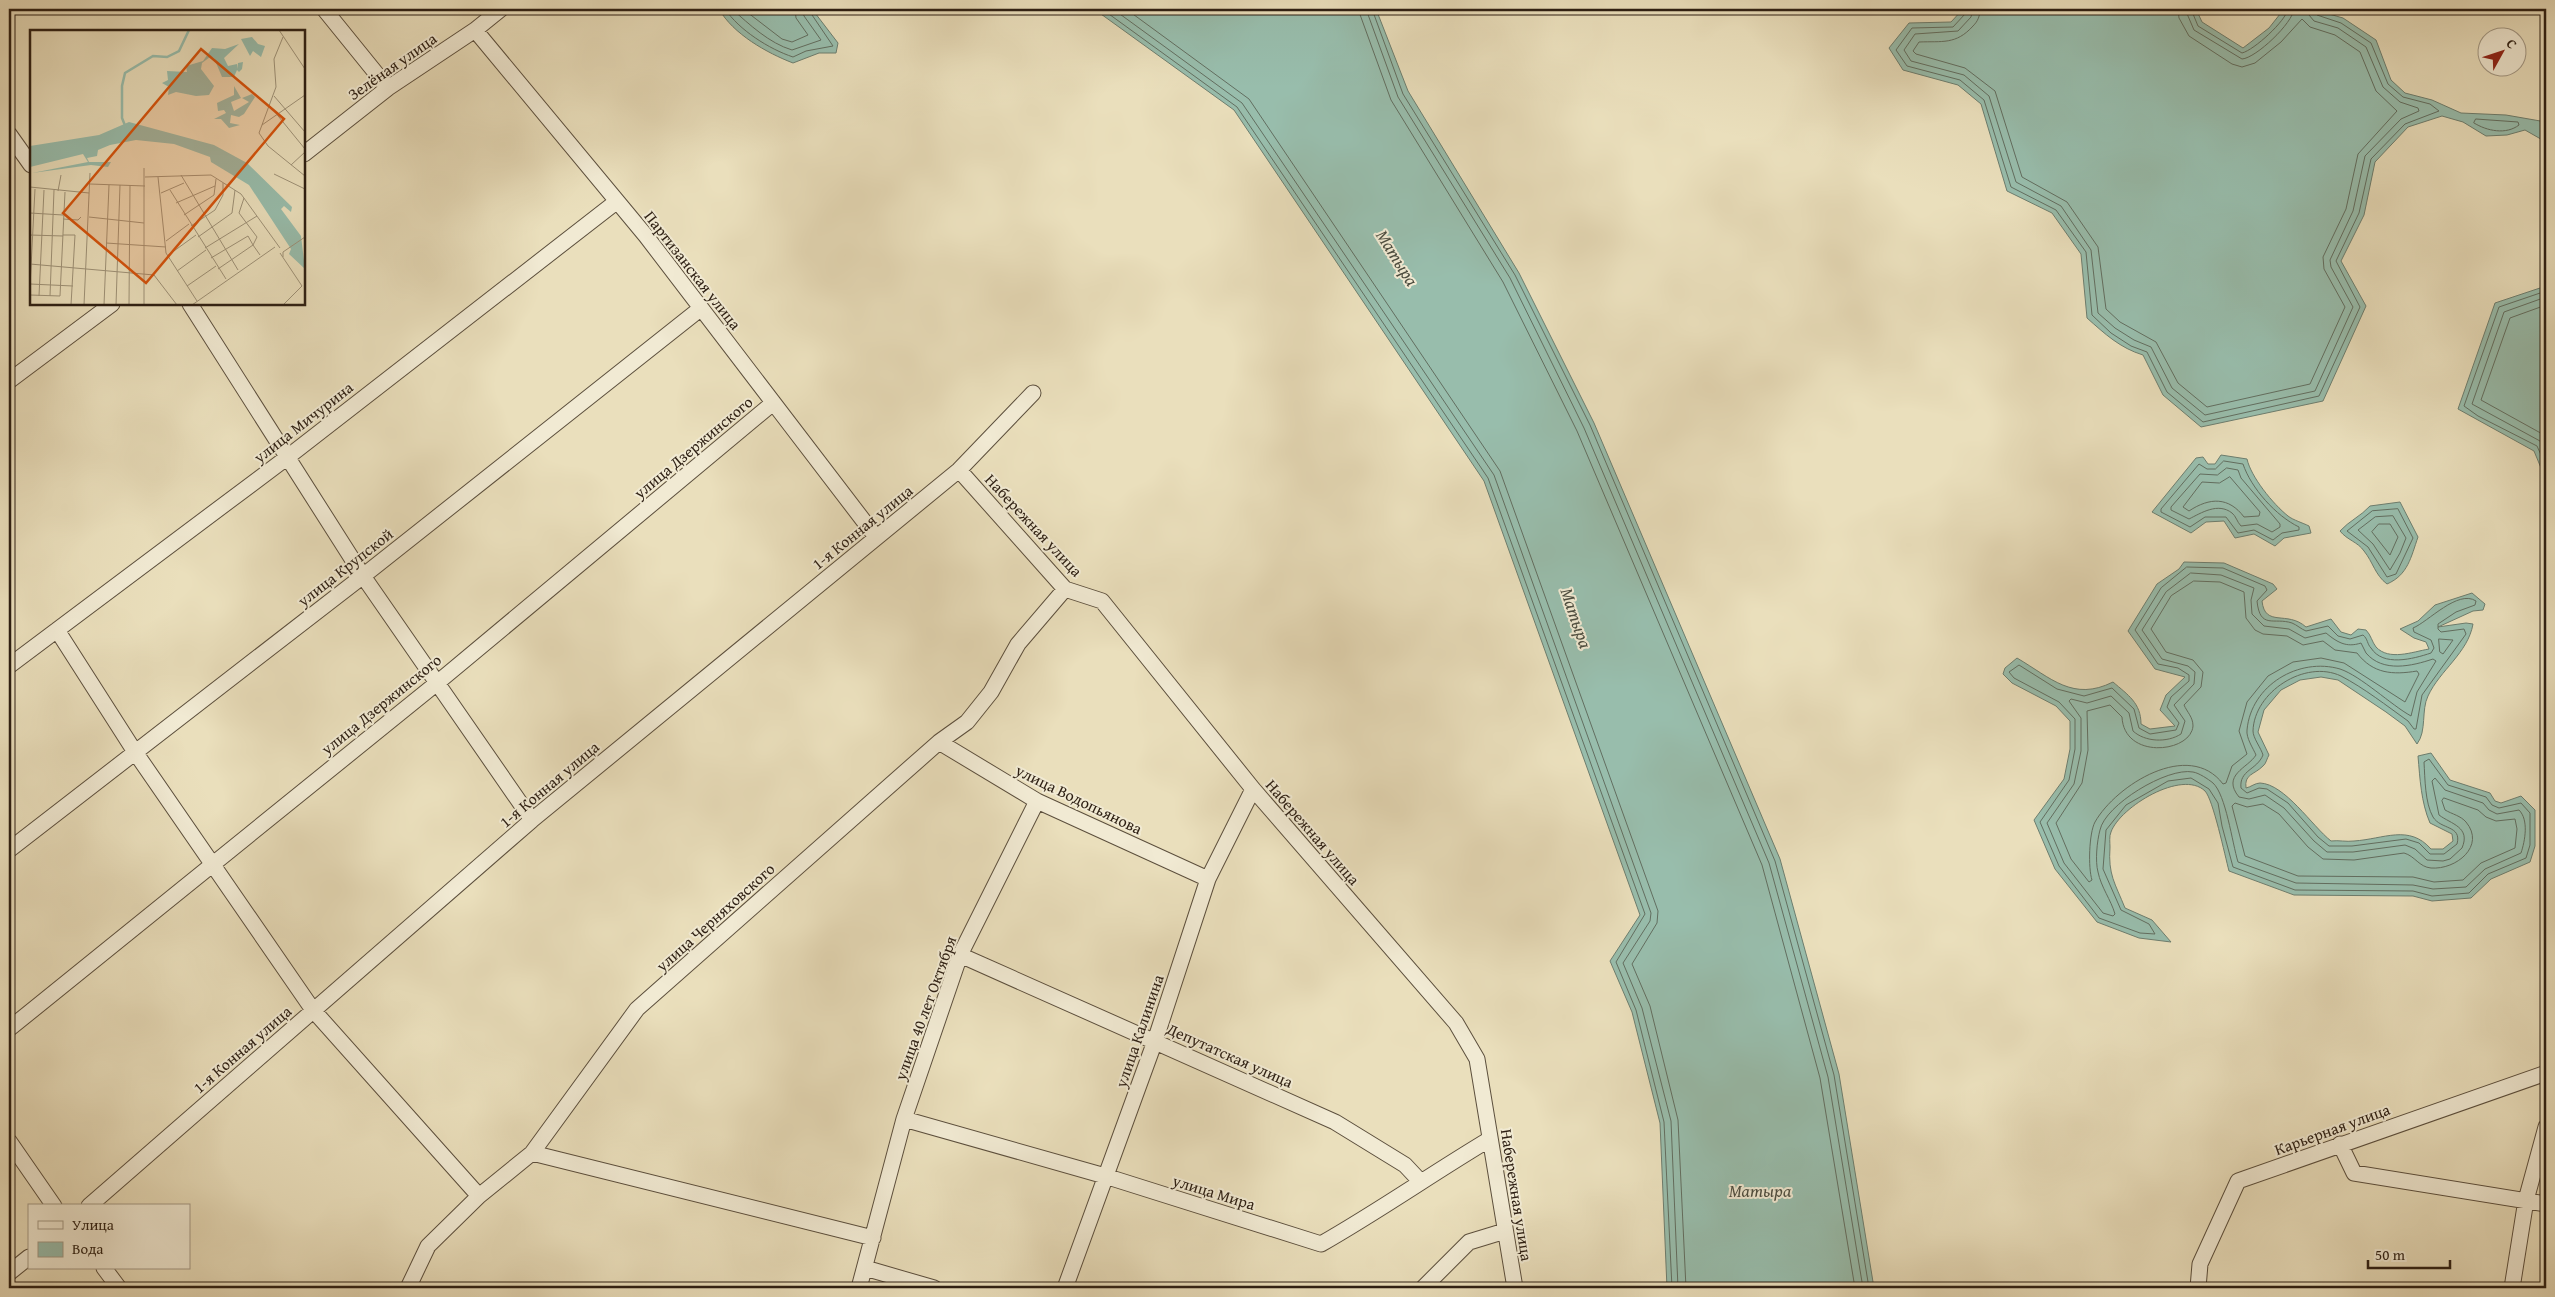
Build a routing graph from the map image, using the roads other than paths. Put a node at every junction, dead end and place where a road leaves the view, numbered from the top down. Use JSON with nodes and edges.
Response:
{"nodes":[{"id":1,"x":324,"y":9,"type":"edge"},
{"id":2,"x":501,"y":9,"type":"edge"},
{"id":3,"x":475,"y":30,"type":"junction"},
{"id":4,"x":388,"y":88,"type":"junction"},
{"id":5,"x":9,"y":134,"type":"edge"},
{"id":6,"x":305,"y":153,"type":"edge"},
{"id":7,"x":30,"y":164,"type":"edge"},
{"id":8,"x":616,"y":202,"type":"junction"},
{"id":9,"x":111,"y":305,"type":"edge"},
{"id":10,"x":191,"y":305,"type":"edge"},
{"id":11,"x":700,"y":309,"type":"junction"},
{"id":12,"x":9,"y":381,"type":"edge"},
{"id":13,"x":1033,"y":393,"type":"dead end"},
{"id":14,"x":772,"y":403,"type":"junction"},
{"id":15,"x":289,"y":456,"type":"junction"},
{"id":16,"x":959,"y":470,"type":"junction"},
{"id":17,"x":876,"y":537,"type":"junction"},
{"id":18,"x":363,"y":576,"type":"junction"},
{"id":19,"x":1065,"y":589,"type":"junction"},
{"id":20,"x":57,"y":630,"type":"junction"},
{"id":21,"x":9,"y":666,"type":"edge"},
{"id":22,"x":437,"y":683,"type":"junction"},
{"id":23,"x":938,"y":742,"type":"junction"},
{"id":24,"x":135,"y":752,"type":"junction"},
{"id":25,"x":1253,"y":789,"type":"junction"},
{"id":26,"x":1037,"y":801,"type":"junction"},
{"id":27,"x":532,"y":820,"type":"junction"},
{"id":28,"x":9,"y":850,"type":"edge"},
{"id":29,"x":214,"y":865,"type":"junction"},
{"id":30,"x":1208,"y":879,"type":"junction"},
{"id":31,"x":960,"y":955,"type":"junction"},
{"id":32,"x":313,"y":1010,"type":"junction"},
{"id":33,"x":9,"y":1029,"type":"edge"},
{"id":34,"x":1155,"y":1041,"type":"junction"},
{"id":35,"x":2546,"y":1073,"type":"edge"},
{"id":36,"x":904,"y":1119,"type":"junction"},
{"id":37,"x":2546,"y":1127,"type":"edge"},
{"id":38,"x":1490,"y":1139,"type":"junction"},
{"id":39,"x":9,"y":1141,"type":"edge"},
{"id":40,"x":2340,"y":1144,"type":"junction"},
{"id":41,"x":532,"y":1153,"type":"junction"},
{"id":42,"x":1105,"y":1176,"type":"junction"},
{"id":43,"x":1420,"y":1181,"type":"junction"},
{"id":44,"x":479,"y":1196,"type":"junction"},
{"id":45,"x":2526,"y":1200,"type":"junction"},
{"id":46,"x":53,"y":1204,"type":"edge"},
{"id":47,"x":91,"y":1204,"type":"edge"},
{"id":48,"x":2546,"y":1204,"type":"edge"},
{"id":49,"x":1505,"y":1231,"type":"junction"},
{"id":50,"x":873,"y":1238,"type":"junction"},
{"id":51,"x":28,"y":1258,"type":"edge"},
{"id":52,"x":865,"y":1268,"type":"junction"},
{"id":53,"x":106,"y":1270,"type":"edge"},
{"id":54,"x":9,"y":1273,"type":"edge"},
{"id":55,"x":409,"y":1286,"type":"edge"},
{"id":56,"x":119,"y":1288,"type":"edge"},
{"id":57,"x":424,"y":1288,"type":"edge"},
{"id":58,"x":859,"y":1288,"type":"edge"},
{"id":59,"x":934,"y":1288,"type":"edge"},
{"id":60,"x":1065,"y":1288,"type":"edge"},
{"id":61,"x":1423,"y":1288,"type":"edge"},
{"id":62,"x":1515,"y":1288,"type":"edge"},
{"id":63,"x":2198,"y":1288,"type":"edge"},
{"id":64,"x":2512,"y":1288,"type":"edge"}],
"edges":[{"from":1,"to":4,"type":"street"},
{"from":2,"to":3,"type":"street","name":"Зелёная улица"},
{"from":3,"to":4,"type":"street","name":"Зелёная улица"},
{"from":3,"to":8,"type":"street","name":"Партизанская улица"},
{"from":4,"to":6,"type":"street","name":"Зелёная улица"},
{"from":5,"to":7,"type":"street"},
{"from":8,"to":11,"type":"street","name":"Партизанская улица"},
{"from":8,"to":15,"type":"street","name":"улица Мичурина"},
{"from":9,"to":12,"type":"street"},
{"from":10,"to":15,"type":"street"},
{"from":11,"to":14,"type":"street","name":"Партизанская улица"},
{"from":11,"to":18,"type":"street","name":"улица Крупской"},
{"from":13,"to":16,"type":"street","name":"1-я Конная улица"},
{"from":14,"to":17,"type":"street","name":"Партизанская улица"},
{"from":14,"to":22,"type":"street","name":"улица Дзержинского"},
{"from":15,"to":18,"type":"street"},
{"from":15,"to":20,"type":"street","name":"улица Мичурина"},
{"from":16,"to":17,"type":"street","name":"1-я Конная улица"},
{"from":16,"to":19,"type":"street","name":"Набережная улица"},
{"from":17,"to":27,"type":"street","name":"1-я Конная улица"},
{"from":18,"to":22,"type":"street"},
{"from":18,"to":24,"type":"street","name":"улица Крупской"},
{"from":19,"to":23,"type":"street","name":"улица Черняховского"},
{"from":19,"to":25,"type":"street","name":"Набережная улица"},
{"from":20,"to":21,"type":"street","name":"улица Мичурина"},
{"from":20,"to":24,"type":"street"},
{"from":22,"to":27,"type":"street"},
{"from":22,"to":29,"type":"street","name":"улица Дзержинского"},
{"from":23,"to":26,"type":"street","name":"улица Водопьянова"},
{"from":23,"to":41,"type":"street","name":"улица Черняховского"},
{"from":24,"to":28,"type":"street","name":"улица Крупской"},
{"from":24,"to":29,"type":"street"},
{"from":25,"to":30,"type":"street","name":"улица Калинина"},
{"from":25,"to":38,"type":"street","name":"Набережная улица"},
{"from":26,"to":30,"type":"street","name":"улица Водопьянова"},
{"from":26,"to":31,"type":"street","name":"улица 40 лет Октября"},
{"from":27,"to":32,"type":"street","name":"1-я Конная улица"},
{"from":29,"to":32,"type":"street"},
{"from":29,"to":33,"type":"street","name":"улица Дзержинского"},
{"from":30,"to":34,"type":"street","name":"улица Калинина"},
{"from":31,"to":34,"type":"street","name":"Депутатская улица"},
{"from":31,"to":36,"type":"street","name":"улица 40 лет Октября"},
{"from":32,"to":44,"type":"street"},
{"from":32,"to":47,"type":"street","name":"1-я Конная улица"},
{"from":34,"to":42,"type":"street","name":"улица Калинина"},
{"from":34,"to":43,"type":"street","name":"Депутатская улица"},
{"from":35,"to":40,"type":"street","name":"Карьерная улица"},
{"from":36,"to":42,"type":"street","name":"улица Мира"},
{"from":36,"to":50,"type":"street","name":"улица 40 лет Октября"},
{"from":37,"to":45,"type":"street"},
{"from":38,"to":43,"type":"street","name":"улица Мира"},
{"from":38,"to":49,"type":"street","name":"Набережная улица"},
{"from":39,"to":46,"type":"street"},
{"from":40,"to":45,"type":"street"},
{"from":40,"to":63,"type":"street","name":"Карьерная улица"},
{"from":41,"to":44,"type":"street","name":"улица Черняховского"},
{"from":41,"to":50,"type":"street"},
{"from":42,"to":43,"type":"street","name":"улица Мира"},
{"from":42,"to":60,"type":"street","name":"улица Калинина"},
{"from":44,"to":55,"type":"street","name":"улица Черняховского"},
{"from":45,"to":48,"type":"street"},
{"from":45,"to":64,"type":"street"},
{"from":49,"to":61,"type":"street"},
{"from":49,"to":62,"type":"street","name":"Набережная улица"},
{"from":50,"to":52,"type":"street","name":"улица 40 лет Октября"},
{"from":51,"to":54,"type":"street"},
{"from":52,"to":58,"type":"street","name":"улица 40 лет Октября"},
{"from":52,"to":59,"type":"street"},
{"from":53,"to":56,"type":"street"},
{"from":55,"to":57,"type":"street"}]}
